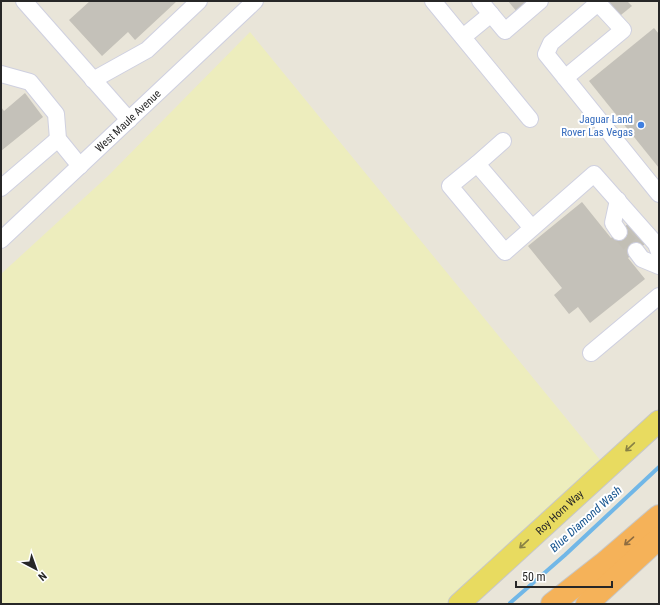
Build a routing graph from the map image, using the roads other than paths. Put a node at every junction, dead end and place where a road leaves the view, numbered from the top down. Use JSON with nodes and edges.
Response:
{"nodes":[{"id":1,"x":24,"y":1,"type":"edge"},
{"id":2,"x":199,"y":1,"type":"edge"},
{"id":3,"x":256,"y":1,"type":"edge"},
{"id":4,"x":433,"y":1,"type":"edge"},
{"id":5,"x":480,"y":1,"type":"edge"},
{"id":6,"x":540,"y":1,"type":"edge"},
{"id":7,"x":491,"y":14,"type":"junction"},
{"id":8,"x":463,"y":37,"type":"junction"},
{"id":9,"x":1,"y":74,"type":"edge"},
{"id":10,"x":565,"y":78,"type":"junction"},
{"id":11,"x":93,"y":80,"type":"junction"},
{"id":12,"x":530,"y":119,"type":"dead end"},
{"id":13,"x":129,"y":120,"type":"junction"},
{"id":14,"x":58,"y":139,"type":"junction"},
{"id":15,"x":503,"y":141,"type":"dead end"},
{"id":16,"x":477,"y":164,"type":"junction"},
{"id":17,"x":80,"y":166,"type":"junction"},
{"id":18,"x":1,"y":188,"type":"edge"},
{"id":19,"x":659,"y":194,"type":"edge"},
{"id":20,"x":618,"y":200,"type":"junction"},
{"id":21,"x":532,"y":228,"type":"junction"},
{"id":22,"x":619,"y":232,"type":"tunnel mouth"},
{"id":23,"x":1,"y":240,"type":"edge"},
{"id":24,"x":636,"y":251,"type":"tunnel mouth"},
{"id":25,"x":659,"y":252,"type":"edge"},
{"id":26,"x":659,"y":266,"type":"edge"},
{"id":27,"x":659,"y":296,"type":"edge"},
{"id":28,"x":591,"y":353,"type":"dead end"},
{"id":29,"x":659,"y":421,"type":"edge"},
{"id":30,"x":659,"y":516,"type":"edge"},
{"id":31,"x":659,"y":538,"type":"edge"},
{"id":32,"x":459,"y":604,"type":"edge"},
{"id":33,"x":552,"y":604,"type":"edge"},
{"id":34,"x":587,"y":604,"type":"edge"}],
"edges":[{"from":1,"to":11,"type":"street"},
{"from":2,"to":11,"type":"street"},
{"from":3,"to":13,"type":"street","name":"West Maule Avenue"},
{"from":4,"to":8,"type":"street"},
{"from":5,"to":7,"type":"street"},
{"from":6,"to":7,"type":"street"},
{"from":7,"to":8,"type":"street"},
{"from":8,"to":12,"type":"street"},
{"from":9,"to":14,"type":"street"},
{"from":10,"to":10,"type":"street"},
{"from":10,"to":19,"type":"street"},
{"from":11,"to":13,"type":"street"},
{"from":13,"to":17,"type":"street","name":"West Maule Avenue"},
{"from":14,"to":17,"type":"street"},
{"from":14,"to":18,"type":"street"},
{"from":15,"to":16,"type":"street"},
{"from":16,"to":21,"type":"street"},
{"from":16,"to":21,"type":"street"},
{"from":17,"to":23,"type":"street","name":"West Maule Avenue"},
{"from":20,"to":21,"type":"street"},
{"from":20,"to":22,"type":"street"},
{"from":20,"to":25,"type":"street"},
{"from":24,"to":26,"type":"street"},
{"from":27,"to":28,"type":"street"},
{"from":29,"to":32,"type":"main road","name":"Roy Horn Way","one_way":true},
{"from":30,"to":33,"type":"highway","one_way":true},
{"from":31,"to":34,"type":"highway"}]}
